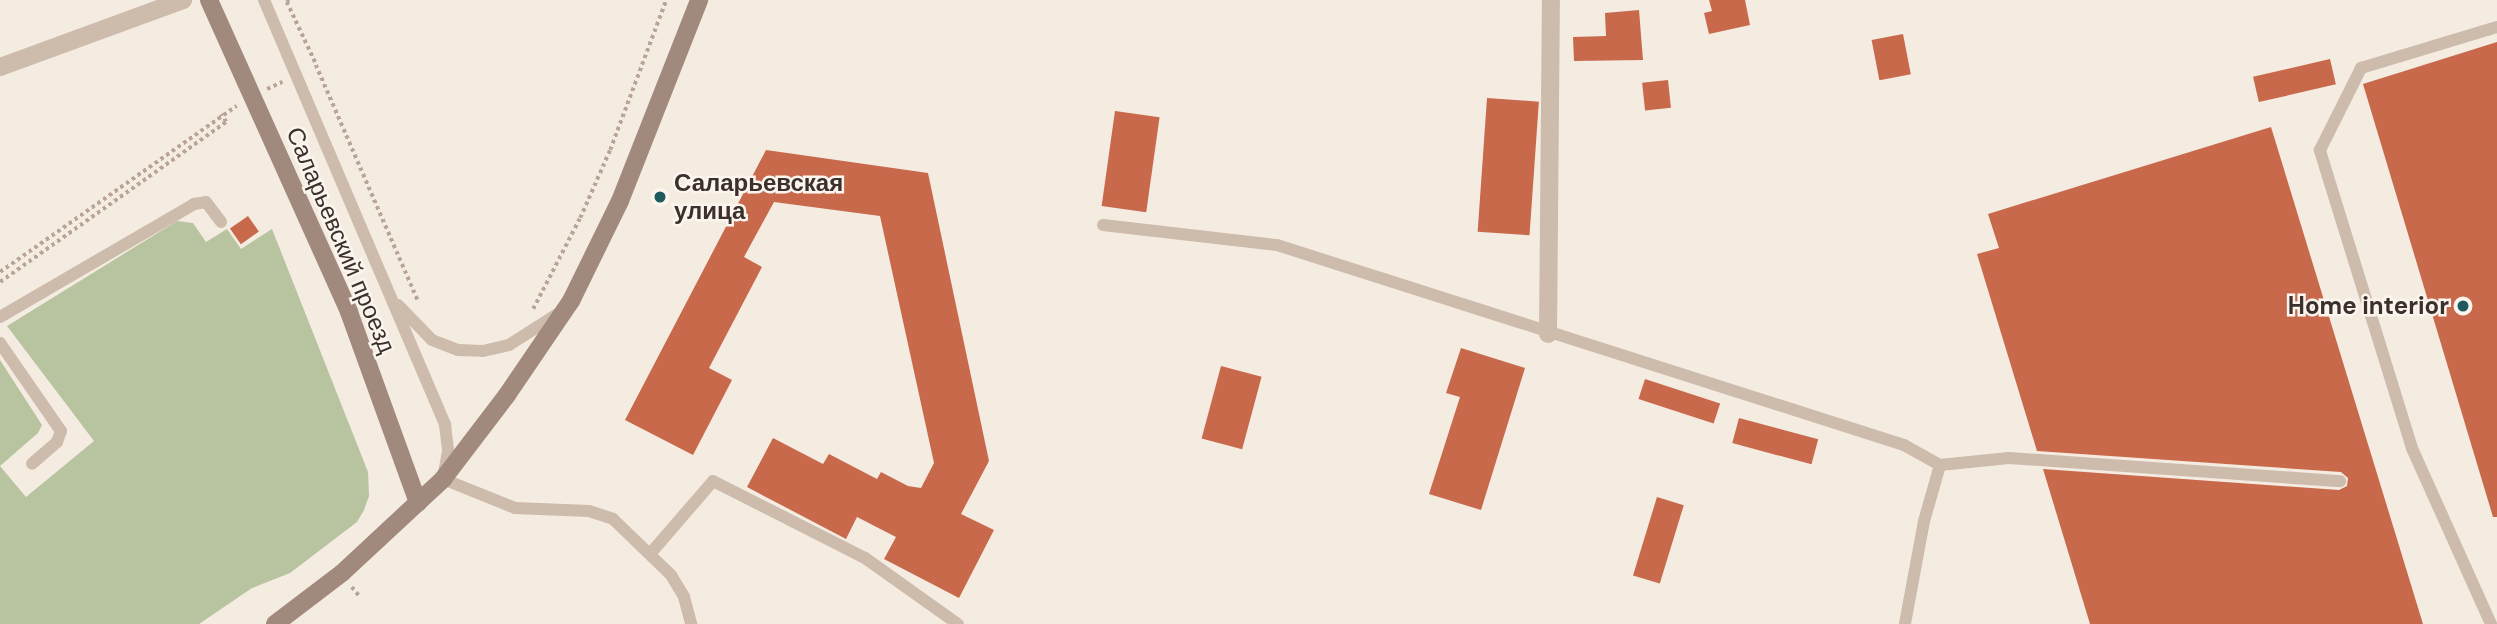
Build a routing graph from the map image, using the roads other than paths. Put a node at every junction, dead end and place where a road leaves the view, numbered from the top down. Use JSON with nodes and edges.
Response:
{"nodes":[{"id":1,"x":183,"y":0,"type":"edge"},
{"id":2,"x":209,"y":0,"type":"edge"},
{"id":3,"x":264,"y":0,"type":"edge"},
{"id":4,"x":698,"y":0,"type":"edge"},
{"id":5,"x":1552,"y":0,"type":"edge"},
{"id":6,"x":2497,"y":27,"type":"edge"},
{"id":7,"x":0,"y":67,"type":"edge"},
{"id":8,"x":221,"y":222,"type":"dead end"},
{"id":9,"x":1103,"y":225,"type":"dead end"},
{"id":10,"x":389,"y":294,"type":"junction"},
{"id":11,"x":572,"y":301,"type":"junction"},
{"id":12,"x":0,"y":317,"type":"edge"},
{"id":13,"x":1548,"y":334,"type":"junction"},
{"id":14,"x":0,"y":343,"type":"edge"},
{"id":15,"x":32,"y":464,"type":"dead end"},
{"id":16,"x":1940,"y":465,"type":"junction"},
{"id":17,"x":443,"y":479,"type":"junction"},
{"id":18,"x":2340,"y":481,"type":"dead end"},
{"id":19,"x":418,"y":503,"type":"junction"},
{"id":20,"x":650,"y":554,"type":"junction"},
{"id":21,"x":275,"y":624,"type":"edge"},
{"id":22,"x":691,"y":624,"type":"edge"},
{"id":23,"x":958,"y":624,"type":"edge"},
{"id":24,"x":1905,"y":624,"type":"edge"},
{"id":25,"x":2491,"y":624,"type":"edge"}],
"edges":[{"from":1,"to":7,"type":"street"},
{"from":2,"to":19,"type":"street","name":"Саларьевский проезд"},
{"from":3,"to":10,"type":"lane"},
{"from":4,"to":11,"type":"street"},
{"from":5,"to":13,"type":"street"},
{"from":6,"to":25,"type":"lane"},
{"from":8,"to":12,"type":"lane"},
{"from":9,"to":13,"type":"lane"},
{"from":10,"to":11,"type":"lane"},
{"from":10,"to":17,"type":"lane"},
{"from":11,"to":17,"type":"street"},
{"from":13,"to":16,"type":"lane"},
{"from":14,"to":15,"type":"lane"},
{"from":16,"to":18,"type":"lane"},
{"from":16,"to":24,"type":"lane"},
{"from":17,"to":19,"type":"street"},
{"from":17,"to":20,"type":"lane"},
{"from":19,"to":21,"type":"street"},
{"from":20,"to":22,"type":"lane"},
{"from":20,"to":23,"type":"lane"}]}
